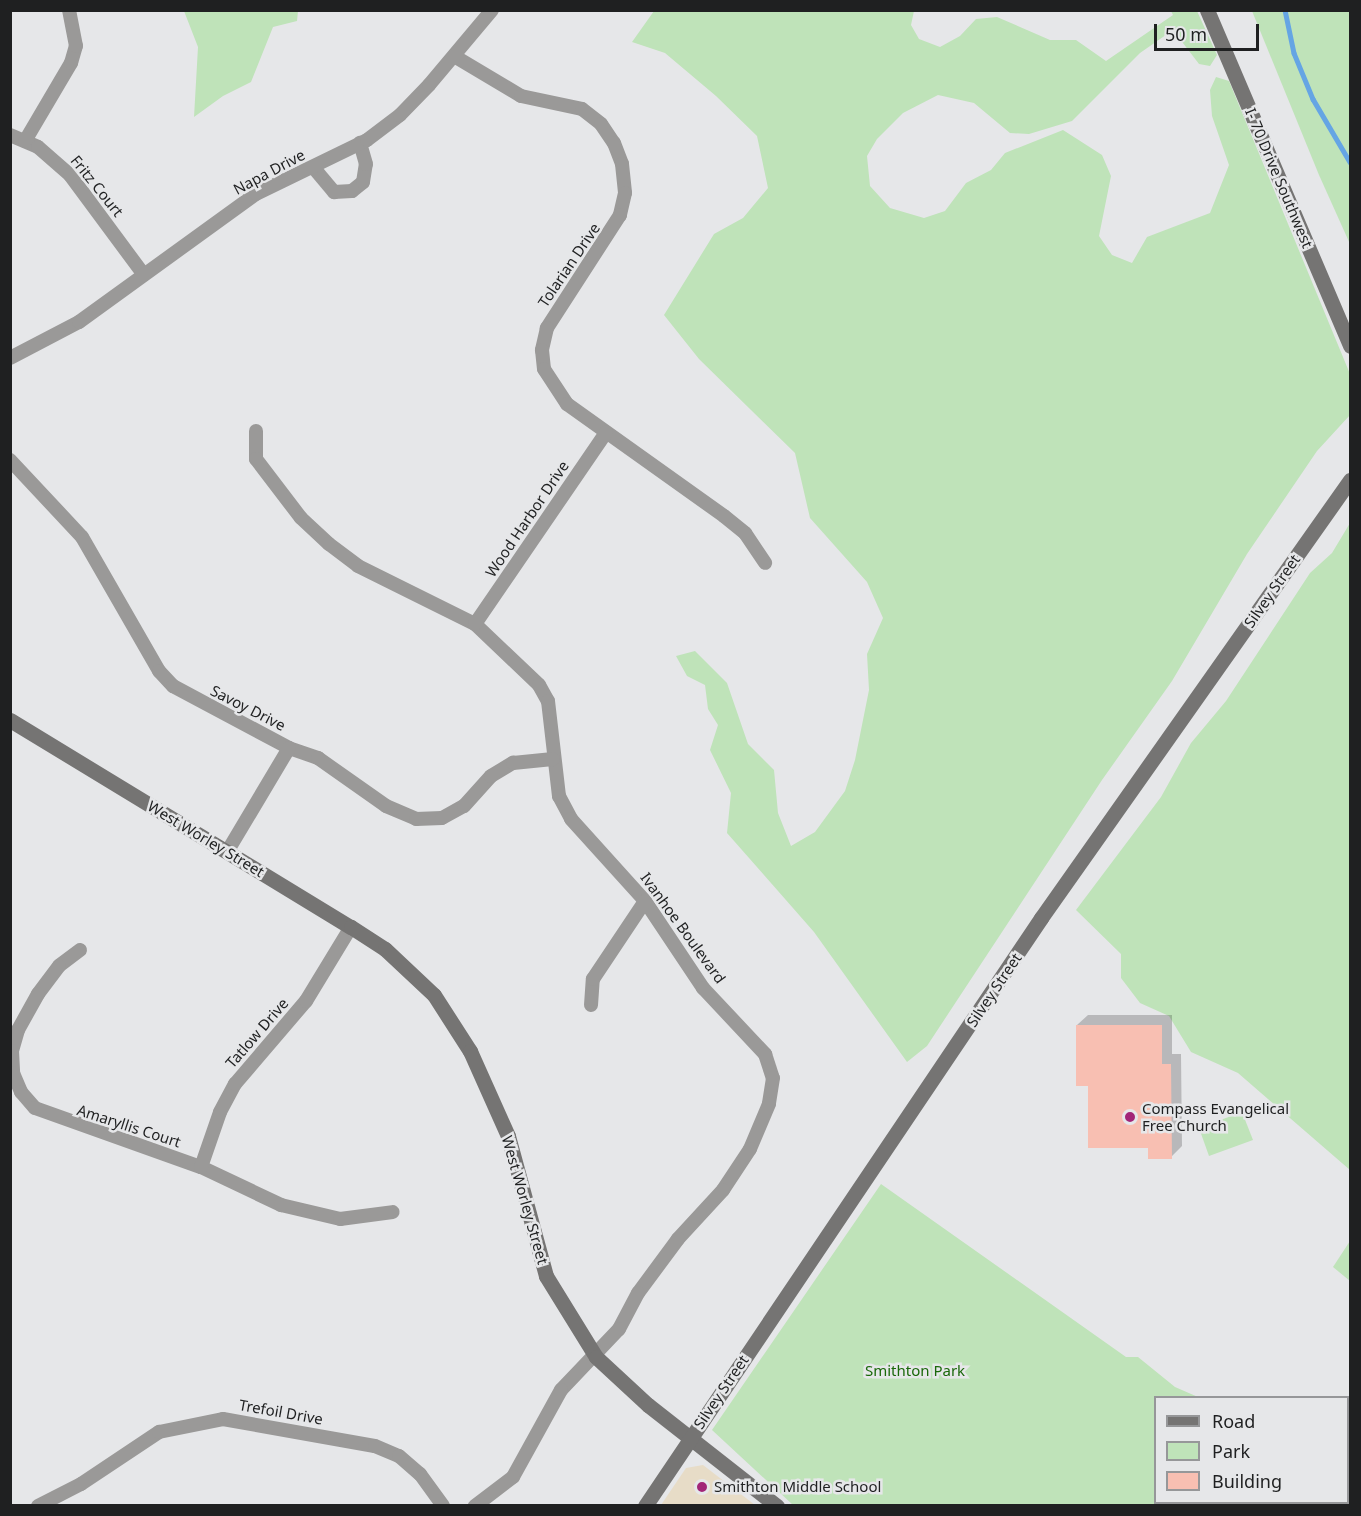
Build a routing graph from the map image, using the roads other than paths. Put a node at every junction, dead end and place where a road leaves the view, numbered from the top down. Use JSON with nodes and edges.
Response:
{"nodes":[{"id":1,"x":69,"y":10,"type":"edge"},
{"id":2,"x":492,"y":10,"type":"edge"},
{"id":3,"x":1206,"y":10,"type":"edge"},
{"id":4,"x":454,"y":56,"type":"junction"},
{"id":5,"x":10,"y":135,"type":"edge"},
{"id":6,"x":25,"y":141,"type":"junction"},
{"id":7,"x":360,"y":143,"type":"junction"},
{"id":8,"x":313,"y":167,"type":"junction"},
{"id":9,"x":144,"y":275,"type":"junction"},
{"id":10,"x":1350,"y":346,"type":"edge"},
{"id":11,"x":10,"y":358,"type":"edge"},
{"id":12,"x":256,"y":431,"type":"dead end"},
{"id":13,"x":606,"y":433,"type":"junction"},
{"id":14,"x":10,"y":460,"type":"edge"},
{"id":15,"x":1350,"y":480,"type":"edge"},
{"id":16,"x":765,"y":563,"type":"dead end"},
{"id":17,"x":475,"y":624,"type":"junction"},
{"id":18,"x":10,"y":720,"type":"edge"},
{"id":19,"x":289,"y":747,"type":"junction"},
{"id":20,"x":553,"y":759,"type":"junction"},
{"id":21,"x":227,"y":852,"type":"junction"},
{"id":22,"x":645,"y":901,"type":"junction"},
{"id":23,"x":351,"y":927,"type":"junction"},
{"id":24,"x":80,"y":950,"type":"dead end"},
{"id":25,"x":591,"y":1005,"type":"dead end"},
{"id":26,"x":201,"y":1167,"type":"junction"},
{"id":27,"x":393,"y":1212,"type":"dead end"},
{"id":28,"x":596,"y":1357,"type":"junction"},
{"id":29,"x":690,"y":1438,"type":"junction"},
{"id":30,"x":38,"y":1506,"type":"edge"},
{"id":31,"x":443,"y":1506,"type":"edge"},
{"id":32,"x":475,"y":1506,"type":"edge"},
{"id":33,"x":645,"y":1506,"type":"edge"},
{"id":34,"x":777,"y":1506,"type":"edge"}],
"edges":[{"from":1,"to":6,"type":"street"},
{"from":2,"to":4,"type":"street","name":"Napa Drive"},
{"from":3,"to":10,"type":"street","name":"I- 70 Drive Southwest"},
{"from":4,"to":7,"type":"street","name":"Napa Drive"},
{"from":4,"to":13,"type":"street","name":"Tolarian Drive"},
{"from":5,"to":6,"type":"street","name":"Fritz Court"},
{"from":6,"to":9,"type":"street","name":"Fritz Court"},
{"from":7,"to":8,"type":"street","name":"Napa Drive"},
{"from":7,"to":8,"type":"street"},
{"from":8,"to":9,"type":"street","name":"Napa Drive"},
{"from":9,"to":11,"type":"street","name":"Napa Drive"},
{"from":12,"to":17,"type":"street","name":"Ivanhoe Boulevard"},
{"from":13,"to":16,"type":"street","name":"Tolarian Drive"},
{"from":13,"to":17,"type":"street","name":"Wood Harbor Drive"},
{"from":14,"to":19,"type":"street","name":"Savoy Drive"},
{"from":15,"to":29,"type":"street","name":"Silvey Street"},
{"from":17,"to":20,"type":"street","name":"Ivanhoe Boulevard"},
{"from":18,"to":21,"type":"street","name":"West Worley Street"},
{"from":19,"to":20,"type":"street","name":"Savoy Drive"},
{"from":19,"to":21,"type":"street"},
{"from":20,"to":22,"type":"street","name":"Ivanhoe Boulevard"},
{"from":21,"to":23,"type":"street","name":"West Worley Street"},
{"from":22,"to":25,"type":"street"},
{"from":22,"to":28,"type":"street","name":"Ivanhoe Boulevard"},
{"from":23,"to":26,"type":"street","name":"Tatlow Drive"},
{"from":23,"to":28,"type":"street","name":"West Worley Street"},
{"from":24,"to":26,"type":"street","name":"Amaryllis Court"},
{"from":26,"to":27,"type":"street","name":"Amaryllis Court"},
{"from":28,"to":29,"type":"street","name":"West Worley Street"},
{"from":28,"to":32,"type":"street","name":"Ivanhoe Boulevard"},
{"from":29,"to":33,"type":"street","name":"Silvey Street"},
{"from":29,"to":34,"type":"street","name":"West Worley Street"},
{"from":30,"to":31,"type":"street","name":"Trefoil Drive"}]}
